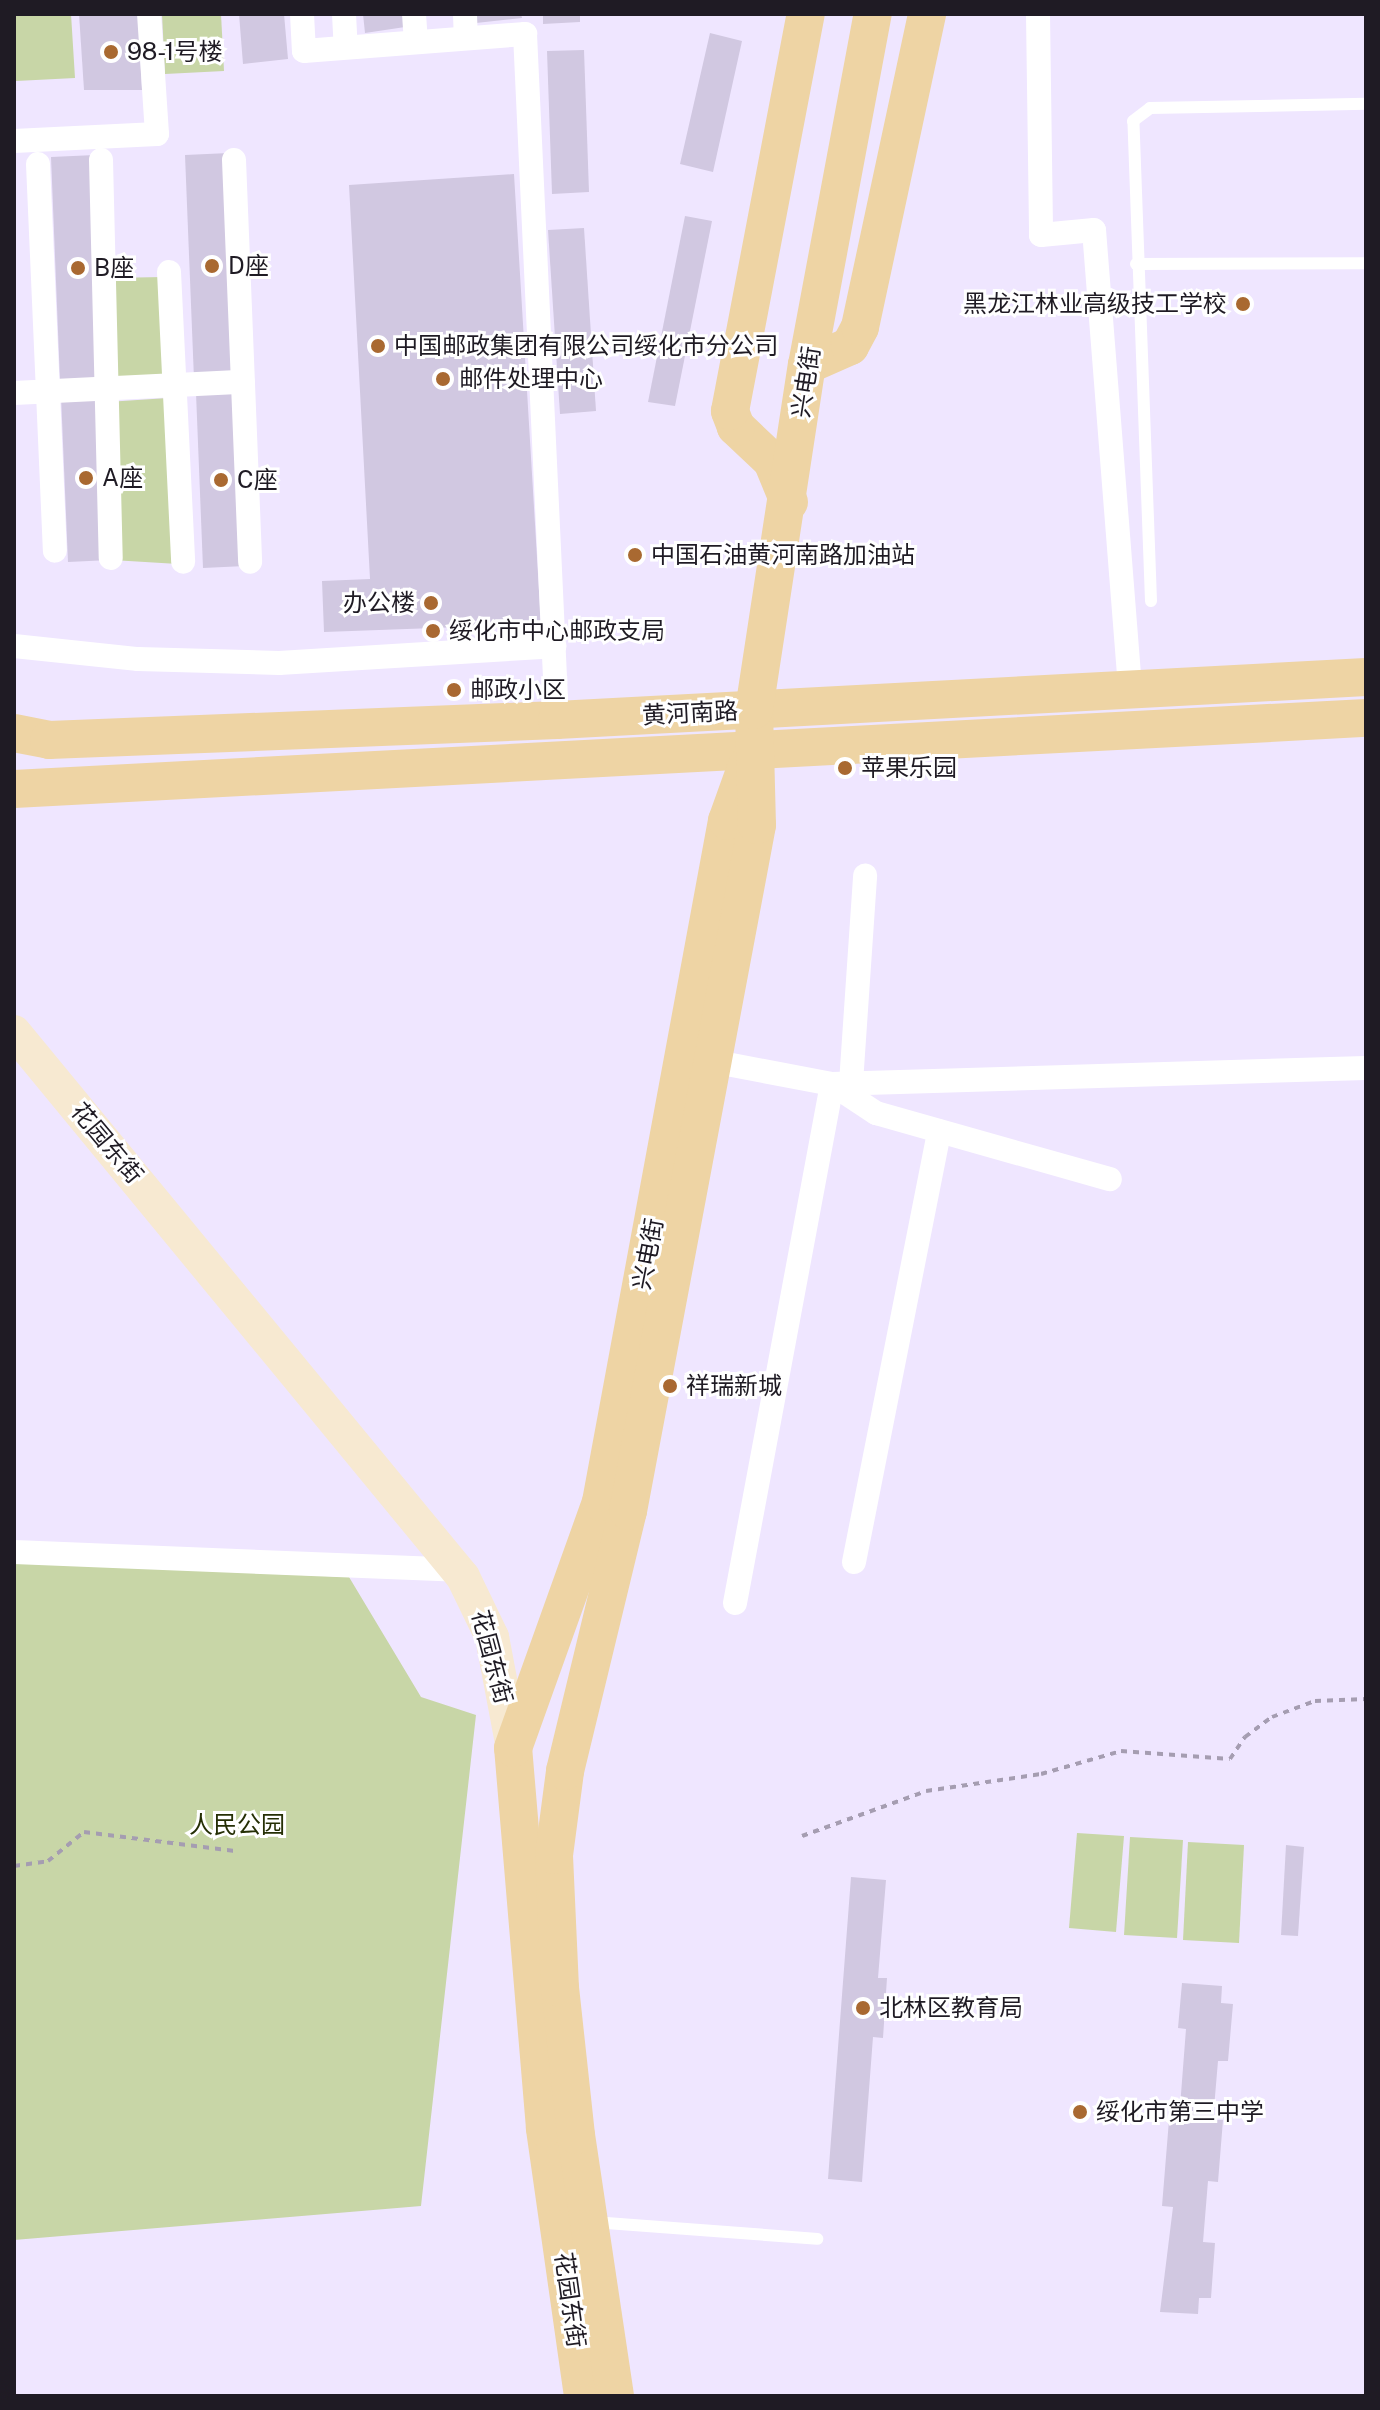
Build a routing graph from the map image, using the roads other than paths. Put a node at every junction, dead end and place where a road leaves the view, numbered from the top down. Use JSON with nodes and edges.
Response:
{"nodes":[{"id":1,"x":149,"y":14,"type":"edge"},
{"id":2,"x":302,"y":14,"type":"edge"},
{"id":3,"x":344,"y":14,"type":"edge"},
{"id":4,"x":414,"y":14,"type":"edge"},
{"id":5,"x":806,"y":14,"type":"edge"},
{"id":6,"x":873,"y":14,"type":"edge"},
{"id":7,"x":927,"y":14,"type":"edge"},
{"id":8,"x":1038,"y":14,"type":"edge"},
{"id":9,"x":466,"y":26,"type":"edge"},
{"id":10,"x":416,"y":42,"type":"junction"},
{"id":11,"x":346,"y":47,"type":"junction"},
{"id":12,"x":1366,"y":104,"type":"edge"},
{"id":13,"x":14,"y":141,"type":"edge"},
{"id":14,"x":101,"y":160,"type":"dead end"},
{"id":15,"x":234,"y":160,"type":"dead end"},
{"id":16,"x":38,"y":164,"type":"dead end"},
{"id":17,"x":1366,"y":263,"type":"edge"},
{"id":18,"x":1136,"y":264,"type":"junction"},
{"id":19,"x":169,"y":272,"type":"dead end"},
{"id":20,"x":807,"y":365,"type":"junction"},
{"id":21,"x":243,"y":382,"type":"junction"},
{"id":22,"x":175,"y":386,"type":"junction"},
{"id":23,"x":107,"y":389,"type":"junction"},
{"id":24,"x":48,"y":392,"type":"junction"},
{"id":25,"x":14,"y":393,"type":"edge"},
{"id":26,"x":789,"y":502,"type":"junction"},
{"id":27,"x":55,"y":551,"type":"dead end"},
{"id":28,"x":111,"y":558,"type":"dead end"},
{"id":29,"x":183,"y":562,"type":"dead end"},
{"id":30,"x":250,"y":562,"type":"dead end"},
{"id":31,"x":1151,"y":601,"type":"dead end"},
{"id":32,"x":14,"y":646,"type":"edge"},
{"id":33,"x":554,"y":646,"type":"junction"},
{"id":34,"x":1366,"y":677,"type":"edge"},
{"id":35,"x":1130,"y":691,"type":"junction"},
{"id":36,"x":754,"y":710,"type":"junction"},
{"id":37,"x":1366,"y":718,"type":"edge"},
{"id":38,"x":557,"y":720,"type":"junction"},
{"id":39,"x":14,"y":733,"type":"edge"},
{"id":40,"x":752,"y":751,"type":"junction"},
{"id":41,"x":558,"y":758,"type":"junction"},
{"id":42,"x":14,"y":789,"type":"edge"},
{"id":43,"x":865,"y":875,"type":"dead end"},
{"id":44,"x":14,"y":1032,"type":"edge"},
{"id":45,"x":698,"y":1059,"type":"junction"},
{"id":46,"x":1366,"y":1068,"type":"edge"},
{"id":47,"x":842,"y":1084,"type":"junction"},
{"id":48,"x":939,"y":1131,"type":"junction"},
{"id":49,"x":1110,"y":1179,"type":"dead end"},
{"id":50,"x":14,"y":1552,"type":"edge"},
{"id":51,"x":854,"y":1562,"type":"dead end"},
{"id":52,"x":458,"y":1570,"type":"junction"},
{"id":53,"x":735,"y":1603,"type":"dead end"},
{"id":54,"x":588,"y":1673,"type":"joint"},
{"id":55,"x":513,"y":1748,"type":"junction"},
{"id":56,"x":574,"y":2224,"type":"junction"},
{"id":57,"x":817,"y":2239,"type":"dead end"},
{"id":58,"x":583,"y":2396,"type":"edge"},
{"id":59,"x":615,"y":2396,"type":"edge"}],
"edges":[{"from":1,"to":13,"type":"street"},
{"from":2,"to":11,"type":"street"},
{"from":3,"to":11,"type":"street"},
{"from":4,"to":10,"type":"street"},
{"from":5,"to":26,"type":"main road"},
{"from":6,"to":20,"type":"main road","name":"兴电街"},
{"from":7,"to":20,"type":"main road"},
{"from":8,"to":35,"type":"street"},
{"from":9,"to":10,"type":"street"},
{"from":9,"to":33,"type":"street"},
{"from":10,"to":11,"type":"street"},
{"from":12,"to":18,"type":"lane"},
{"from":14,"to":23,"type":"street"},
{"from":15,"to":21,"type":"street"},
{"from":16,"to":24,"type":"street"},
{"from":17,"to":18,"type":"lane"},
{"from":18,"to":31,"type":"lane"},
{"from":19,"to":22,"type":"street"},
{"from":20,"to":26,"type":"main road","name":"兴电街"},
{"from":21,"to":22,"type":"street"},
{"from":21,"to":30,"type":"street"},
{"from":22,"to":23,"type":"street"},
{"from":22,"to":29,"type":"street"},
{"from":23,"to":24,"type":"street"},
{"from":23,"to":28,"type":"street"},
{"from":24,"to":25,"type":"street"},
{"from":24,"to":27,"type":"street"},
{"from":26,"to":36,"type":"main road","name":"兴电街"},
{"from":32,"to":33,"type":"street"},
{"from":33,"to":38,"type":"street"},
{"from":34,"to":35,"type":"main road","name":"黄河南路"},
{"from":35,"to":36,"type":"main road","name":"黄河南路"},
{"from":36,"to":38,"type":"main road","name":"黄河南路"},
{"from":36,"to":40,"type":"main road","name":"兴电街"},
{"from":37,"to":40,"type":"main road","name":"黄河南路"},
{"from":38,"to":39,"type":"main road","name":"黄河南路"},
{"from":38,"to":41,"type":"main road"},
{"from":40,"to":41,"type":"main road","name":"黄河南路"},
{"from":40,"to":45,"type":"main road","name":"兴电街"},
{"from":41,"to":42,"type":"main road","name":"黄河南路"},
{"from":43,"to":47,"type":"street"},
{"from":44,"to":52,"type":"main road","name":"花园东街"},
{"from":45,"to":47,"type":"street"},
{"from":45,"to":54,"type":"main road","name":"兴电街"},
{"from":45,"to":55,"type":"main road","name":"兴电街"},
{"from":46,"to":47,"type":"street"},
{"from":47,"to":48,"type":"street"},
{"from":47,"to":53,"type":"street"},
{"from":48,"to":49,"type":"street"},
{"from":48,"to":51,"type":"street"},
{"from":50,"to":52,"type":"street"},
{"from":52,"to":55,"type":"main road","name":"花园东街"},
{"from":54,"to":56,"type":"main road","name":"花园东街"},
{"from":55,"to":56,"type":"main road","name":"花园东街"},
{"from":56,"to":57,"type":"lane"},
{"from":56,"to":58,"type":"main road","name":"花园东街"},
{"from":56,"to":59,"type":"main road","name":"花园东街"}]}
